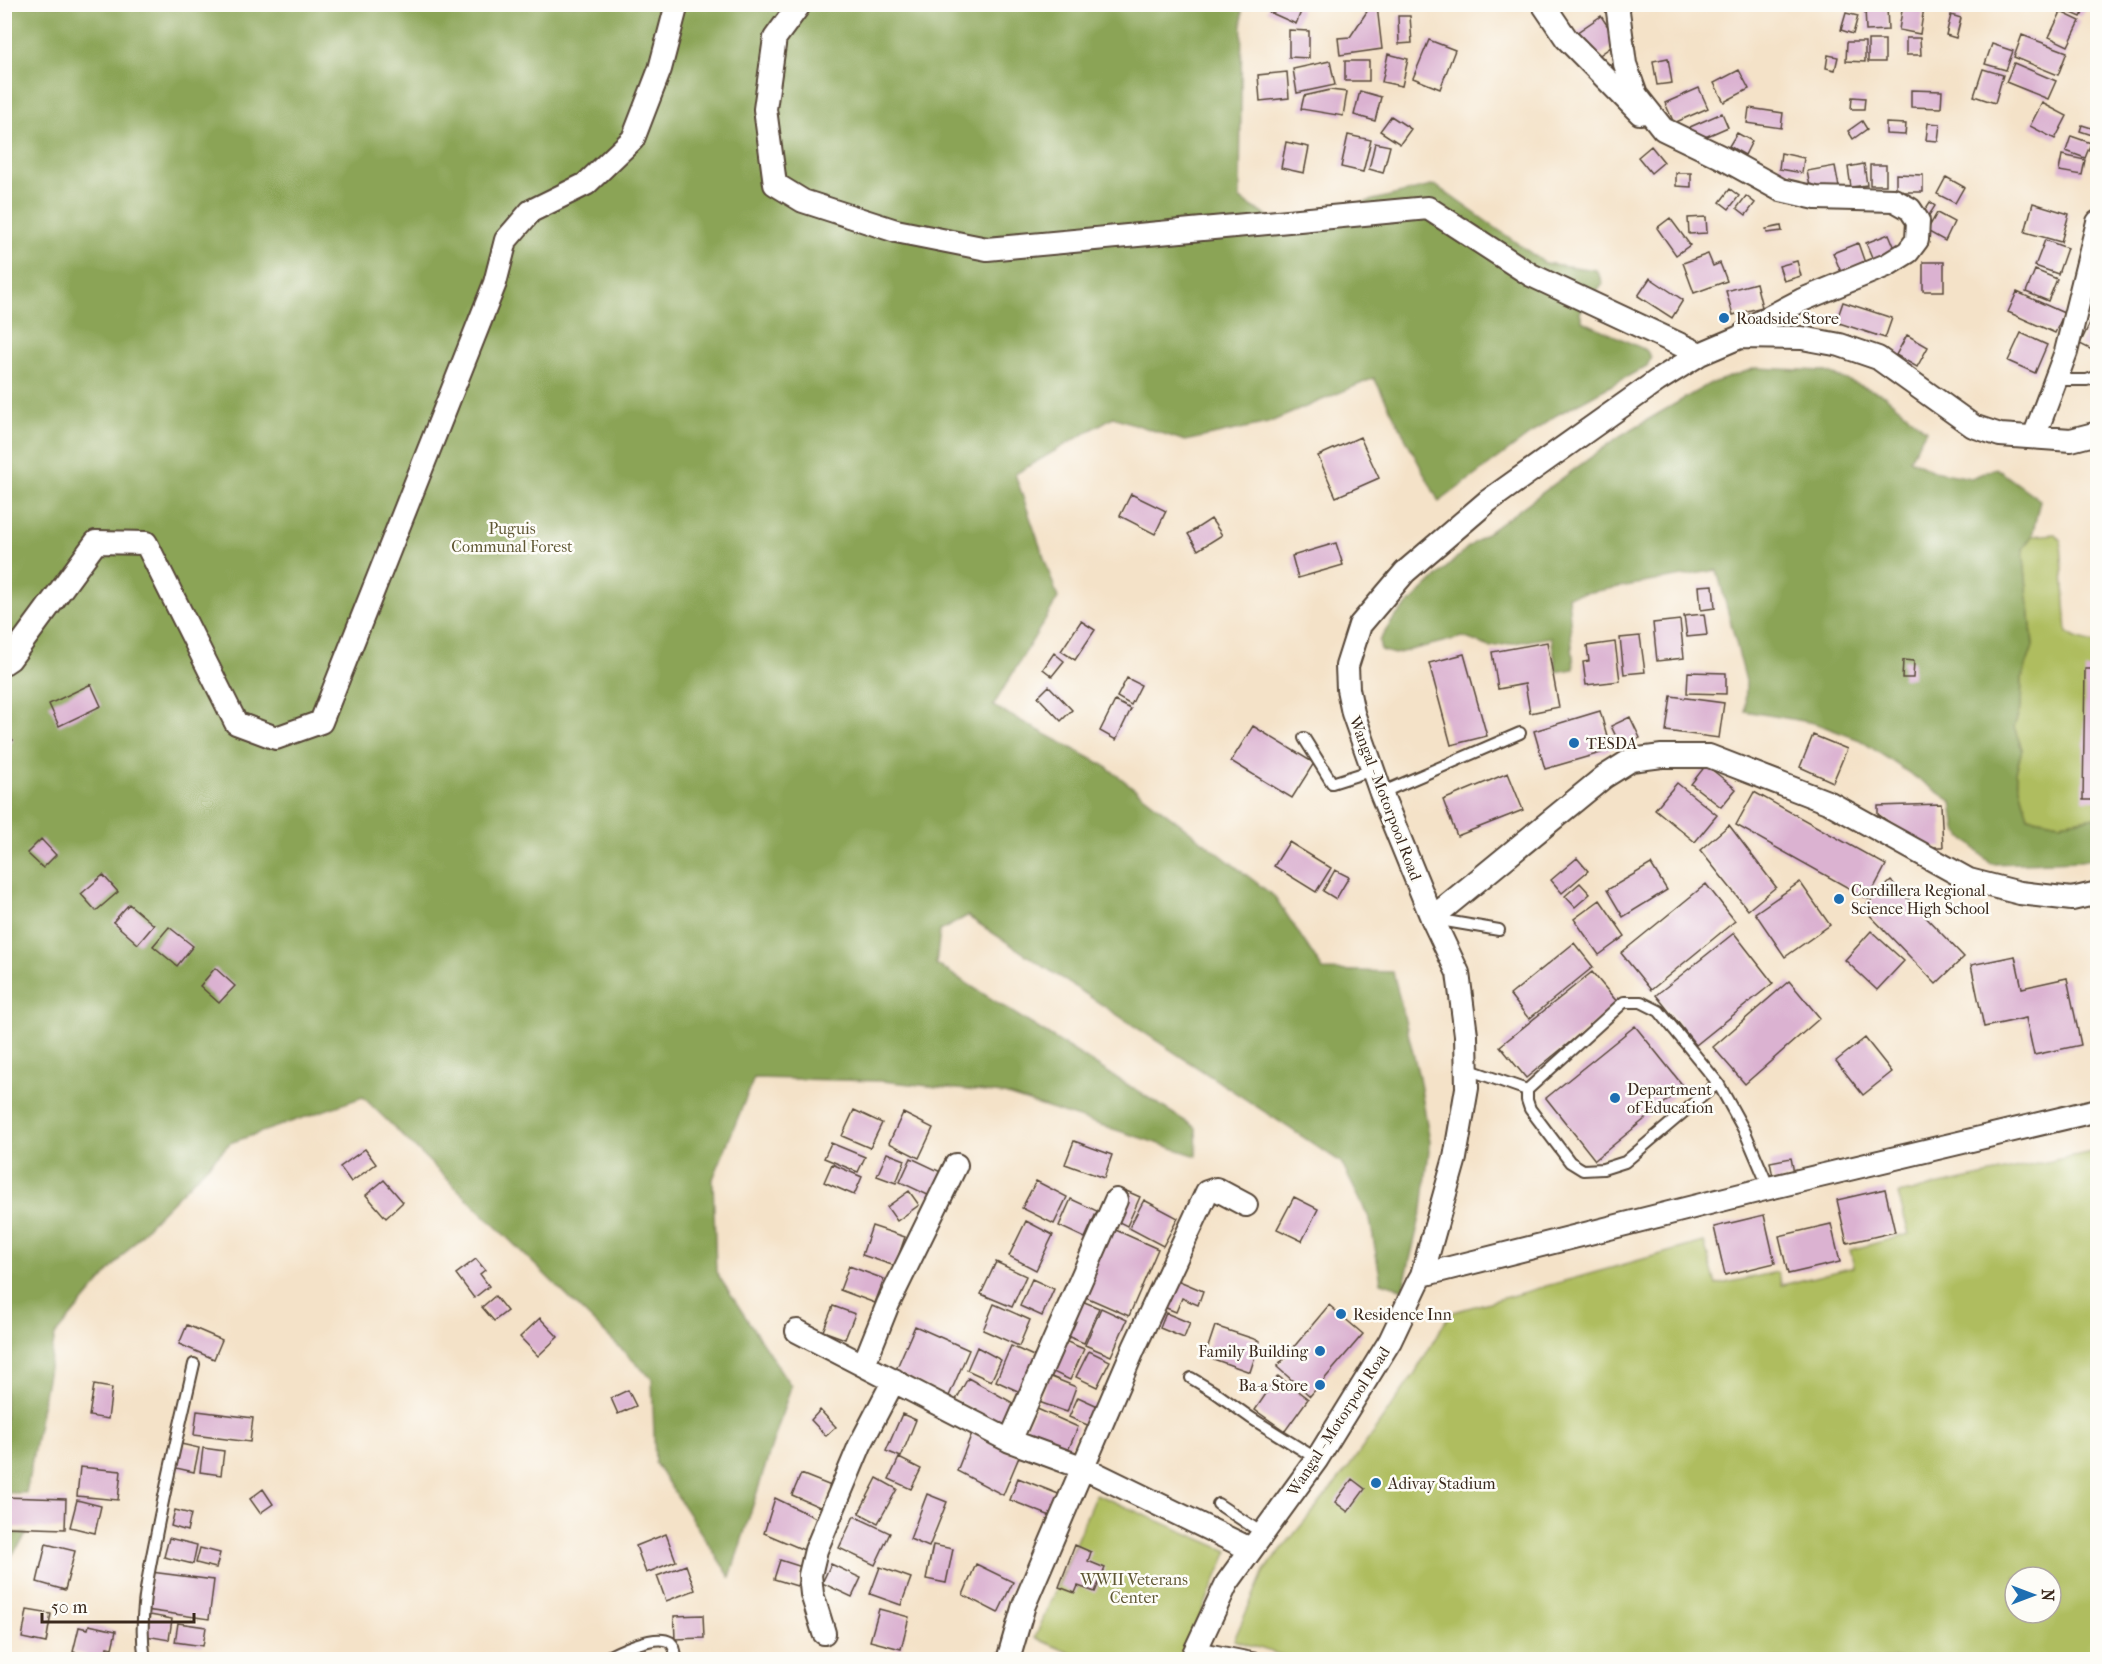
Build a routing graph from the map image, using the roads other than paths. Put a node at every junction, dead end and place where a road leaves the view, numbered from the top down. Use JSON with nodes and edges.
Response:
{"nodes":[{"id":1,"x":677,"y":4,"type":"edge"},
{"id":2,"x":800,"y":4,"type":"edge"},
{"id":3,"x":1543,"y":4,"type":"edge"},
{"id":4,"x":1617,"y":4,"type":"edge"},
{"id":5,"x":1663,"y":129,"type":"junction"},
{"id":6,"x":2097,"y":222,"type":"edge"},
{"id":7,"x":1740,"y":337,"type":"junction"},
{"id":8,"x":1700,"y":354,"type":"junction"},
{"id":9,"x":2097,"y":376,"type":"edge"},
{"id":10,"x":2055,"y":380,"type":"junction"},
{"id":11,"x":2097,"y":433,"type":"edge"},
{"id":12,"x":2034,"y":437,"type":"junction"},
{"id":13,"x":4,"y":663,"type":"edge"},
{"id":14,"x":1520,"y":733,"type":"dead end"},
{"id":15,"x":1304,"y":738,"type":"dead end"},
{"id":16,"x":1373,"y":770,"type":"junction"},
{"id":17,"x":1381,"y":793,"type":"junction"},
{"id":18,"x":2097,"y":893,"type":"edge"},
{"id":19,"x":1432,"y":918,"type":"junction"},
{"id":20,"x":1499,"y":930,"type":"dead end"},
{"id":21,"x":1467,"y":1068,"type":"junction"},
{"id":22,"x":1718,"y":1083,"type":"junction"},
{"id":23,"x":1527,"y":1090,"type":"junction"},
{"id":24,"x":2097,"y":1110,"type":"edge"},
{"id":25,"x":956,"y":1165,"type":"dead end"},
{"id":26,"x":1769,"y":1188,"type":"junction"},
{"id":27,"x":1116,"y":1200,"type":"dead end"},
{"id":28,"x":1246,"y":1204,"type":"dead end"},
{"id":29,"x":1422,"y":1275,"type":"junction"},
{"id":30,"x":797,"y":1331,"type":"dead end"},
{"id":31,"x":194,"y":1364,"type":"dead end"},
{"id":32,"x":864,"y":1364,"type":"junction"},
{"id":33,"x":1191,"y":1378,"type":"dead end"},
{"id":34,"x":894,"y":1380,"type":"junction"},
{"id":35,"x":1010,"y":1441,"type":"junction"},
{"id":36,"x":1317,"y":1459,"type":"junction"},
{"id":37,"x":1084,"y":1468,"type":"junction"},
{"id":38,"x":1218,"y":1504,"type":"dead end"},
{"id":39,"x":1256,"y":1541,"type":"junction"},
{"id":40,"x":824,"y":1633,"type":"dead end"},
{"id":41,"x":1194,"y":1653,"type":"edge"},
{"id":42,"x":145,"y":1659,"type":"edge"},
{"id":43,"x":602,"y":1659,"type":"edge"},
{"id":44,"x":676,"y":1659,"type":"edge"},
{"id":45,"x":1008,"y":1659,"type":"edge"},
{"id":46,"x":1262,"y":1659,"type":"edge"}],
"edges":[{"from":1,"to":13,"type":"street"},
{"from":2,"to":8,"type":"street"},
{"from":3,"to":5,"type":"street"},
{"from":4,"to":5,"type":"street"},
{"from":5,"to":7,"type":"street"},
{"from":6,"to":10,"type":"street"},
{"from":7,"to":8,"type":"street","name":"Wangal - Motorpool Road"},
{"from":7,"to":12,"type":"street","name":"Wangal - Motorpool Road"},
{"from":8,"to":16,"type":"street","name":"Wangal - Motorpool Road"},
{"from":9,"to":10,"type":"lane"},
{"from":10,"to":12,"type":"street"},
{"from":11,"to":12,"type":"street","name":"Wangal - Motorpool Road"},
{"from":14,"to":17,"type":"lane"},
{"from":15,"to":16,"type":"lane"},
{"from":16,"to":17,"type":"street","name":"Wangal - Motorpool Road"},
{"from":17,"to":19,"type":"street","name":"Wangal - Motorpool Road"},
{"from":18,"to":19,"type":"street"},
{"from":19,"to":20,"type":"lane"},
{"from":19,"to":21,"type":"street","name":"Wangal - Motorpool Road"},
{"from":21,"to":23,"type":"lane"},
{"from":21,"to":29,"type":"street","name":"Wangal - Motorpool Road"},
{"from":22,"to":23,"type":"lane"},
{"from":22,"to":23,"type":"lane"},
{"from":22,"to":26,"type":"lane"},
{"from":24,"to":26,"type":"street"},
{"from":25,"to":32,"type":"street"},
{"from":26,"to":29,"type":"street"},
{"from":27,"to":35,"type":"street"},
{"from":28,"to":37,"type":"street"},
{"from":29,"to":36,"type":"street","name":"Wangal - Motorpool Road"},
{"from":30,"to":32,"type":"street"},
{"from":31,"to":42,"type":"lane"},
{"from":32,"to":34,"type":"street"},
{"from":33,"to":36,"type":"lane"},
{"from":34,"to":35,"type":"street"},
{"from":34,"to":40,"type":"street"},
{"from":35,"to":37,"type":"street"},
{"from":36,"to":39,"type":"street","name":"Wangal - Motorpool Road"},
{"from":37,"to":39,"type":"street"},
{"from":37,"to":45,"type":"street"},
{"from":38,"to":39,"type":"lane"},
{"from":39,"to":41,"type":"street","name":"Wangal - Motorpool Road"},
{"from":41,"to":46,"type":"lane"},
{"from":43,"to":44,"type":"lane"}]}
